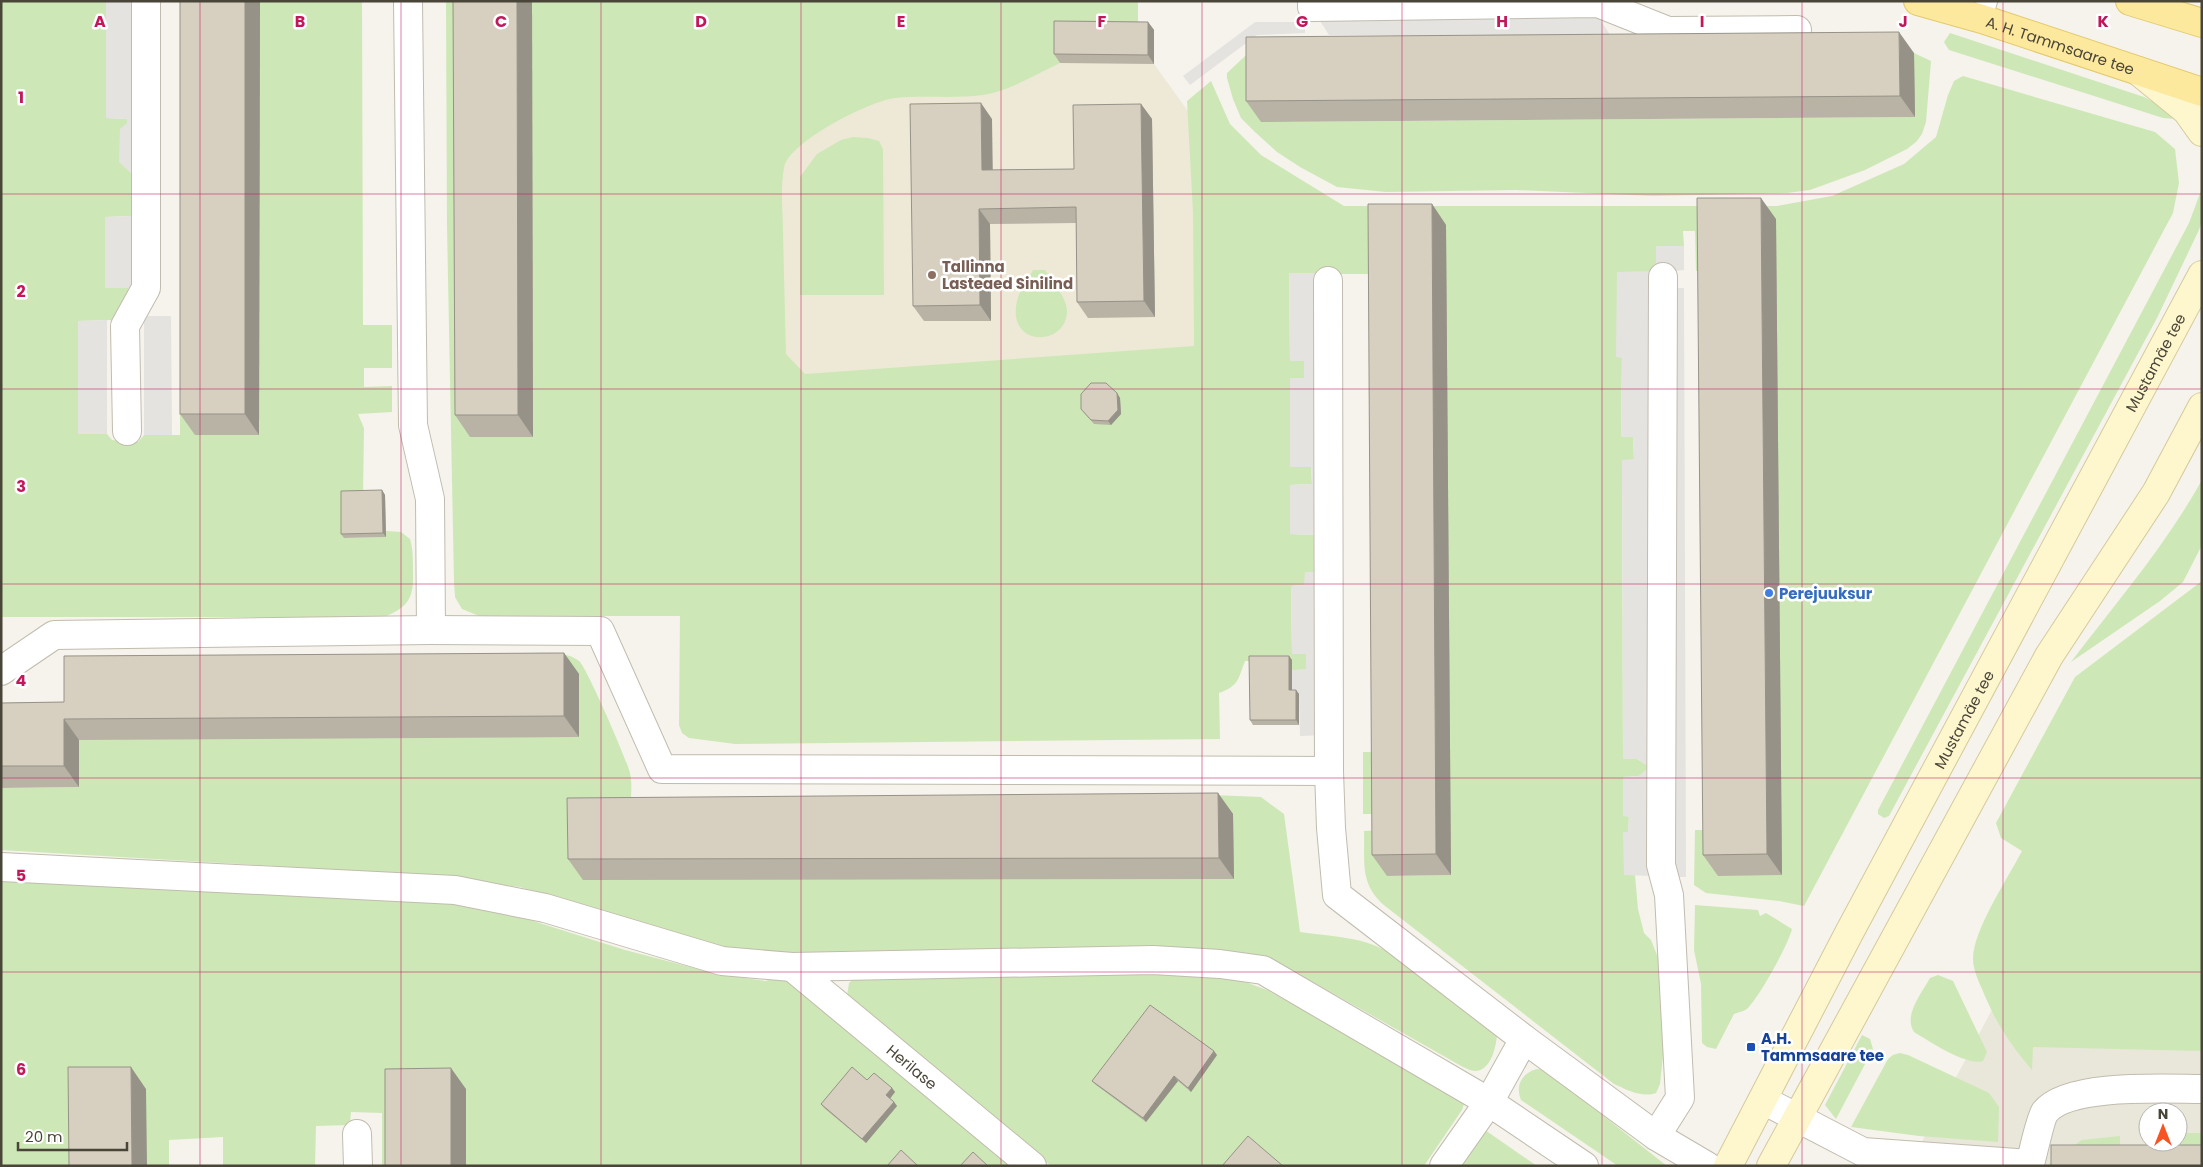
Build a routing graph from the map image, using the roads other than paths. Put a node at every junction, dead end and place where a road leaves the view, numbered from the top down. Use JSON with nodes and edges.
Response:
{"nodes":[{"id":1,"x":146,"y":1,"type":"edge"},
{"id":2,"x":408,"y":1,"type":"edge"},
{"id":3,"x":1312,"y":1,"type":"edge"},
{"id":4,"x":1918,"y":1,"type":"edge"},
{"id":5,"x":2130,"y":1,"type":"edge"},
{"id":6,"x":2202,"y":9,"type":"edge"},
{"id":7,"x":1984,"y":10,"type":"edge"},
{"id":8,"x":2165,"y":12,"type":"junction"},
{"id":9,"x":2202,"y":23,"type":"edge"},
{"id":10,"x":1798,"y":30,"type":"dead end"},
{"id":11,"x":2137,"y":70,"type":"junction"},
{"id":12,"x":2202,"y":92,"type":"edge"},
{"id":13,"x":2202,"y":132,"type":"edge"},
{"id":14,"x":1663,"y":276,"type":"dead end"},
{"id":15,"x":2202,"y":276,"type":"edge"},
{"id":16,"x":1328,"y":281,"type":"dead end"},
{"id":17,"x":2202,"y":407,"type":"edge"},
{"id":18,"x":127,"y":431,"type":"dead end"},
{"id":19,"x":431,"y":630,"type":"junction"},
{"id":20,"x":1,"y":671,"type":"edge"},
{"id":21,"x":1329,"y":771,"type":"junction"},
{"id":22,"x":1,"y":867,"type":"edge"},
{"id":23,"x":792,"y":967,"type":"junction"},
{"id":24,"x":1524,"y":1040,"type":"junction"},
{"id":25,"x":2202,"y":1089,"type":"edge"},
{"id":26,"x":1763,"y":1100,"type":"junction"},
{"id":27,"x":1488,"y":1102,"type":"junction"},
{"id":28,"x":1796,"y":1119,"type":"junction"},
{"id":29,"x":358,"y":1134,"type":"dead end"},
{"id":30,"x":1656,"y":1136,"type":"junction"},
{"id":31,"x":1699,"y":1161,"type":"edge"},
{"id":32,"x":2030,"y":1165,"type":"edge"},
{"id":33,"x":358,"y":1166,"type":"edge"},
{"id":34,"x":1032,"y":1166,"type":"edge"},
{"id":35,"x":1444,"y":1166,"type":"edge"},
{"id":36,"x":1584,"y":1166,"type":"edge"},
{"id":37,"x":1728,"y":1166,"type":"edge"},
{"id":38,"x":1771,"y":1166,"type":"edge"}],
"edges":[{"from":1,"to":18,"type":"street"},
{"from":2,"to":19,"type":"street"},
{"from":3,"to":10,"type":"street"},
{"from":4,"to":7,"type":"main road","name":"A. H. Tammsaare tee"},
{"from":5,"to":8,"type":"main road"},
{"from":6,"to":8,"type":"main road"},
{"from":7,"to":11,"type":"main road","name":"A. H. Tammsaare tee"},
{"from":8,"to":9,"type":"main road"},
{"from":11,"to":12,"type":"main road","name":"A. H. Tammsaare tee"},
{"from":11,"to":13,"type":"main road"},
{"from":14,"to":30,"type":"street"},
{"from":15,"to":26,"type":"main road","name":"Mustamäe tee"},
{"from":16,"to":21,"type":"street"},
{"from":17,"to":28,"type":"main road"},
{"from":19,"to":20,"type":"street"},
{"from":19,"to":21,"type":"street"},
{"from":21,"to":24,"type":"street"},
{"from":22,"to":23,"type":"street"},
{"from":23,"to":27,"type":"street"},
{"from":23,"to":34,"type":"street","name":"Herilase"},
{"from":24,"to":27,"type":"street"},
{"from":24,"to":30,"type":"street"},
{"from":25,"to":32,"type":"street"},
{"from":26,"to":28,"type":"street"},
{"from":26,"to":37,"type":"main road","name":"Mustamäe tee"},
{"from":27,"to":35,"type":"street"},
{"from":27,"to":36,"type":"street"},
{"from":28,"to":32,"type":"street"},
{"from":28,"to":38,"type":"main road"},
{"from":29,"to":33,"type":"street"},
{"from":30,"to":31,"type":"street"}]}
